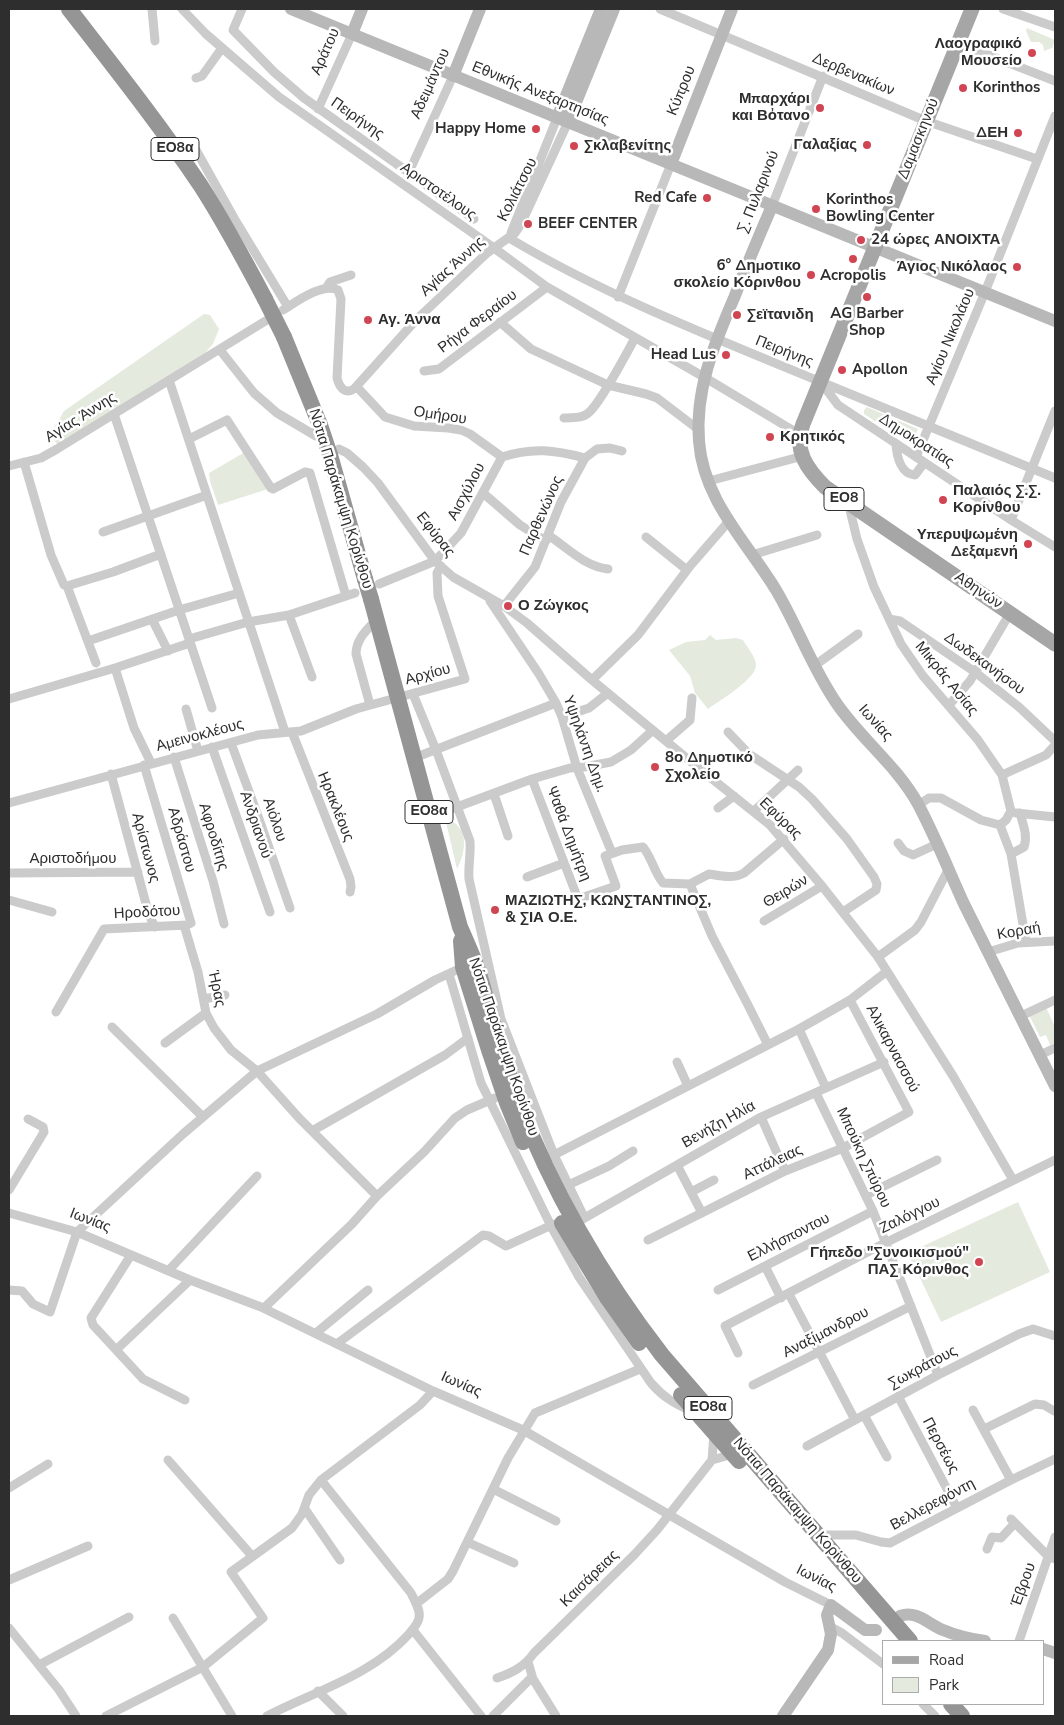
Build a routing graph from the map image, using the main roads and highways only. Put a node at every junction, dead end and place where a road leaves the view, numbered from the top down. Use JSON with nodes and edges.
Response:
{"nodes":[{"id":1,"x":69,"y":9,"type":"edge"},
{"id":2,"x":972,"y":9,"type":"edge"},
{"id":3,"x":799,"y":434,"type":"joint"},
{"id":4,"x":1055,"y":644,"type":"edge"},
{"id":5,"x":460,"y":927,"type":"junction"},
{"id":6,"x":539,"y":1164,"type":"junction"},
{"id":7,"x":568,"y":1222,"type":"junction"},
{"id":8,"x":895,"y":1640,"type":"edge"},
{"id":9,"x":909,"y":1640,"type":"edge"},
{"id":10,"x":952,"y":1705,"type":"edge"},
{"id":11,"x":965,"y":1705,"type":"edge"},
{"id":12,"x":962,"y":1716,"type":"edge"},
{"id":13,"x":976,"y":1716,"type":"edge"}],
"edges":[{"from":1,"to":5,"type":"highway","name":"Νότια Παράκαμψη Κορίνθου","number":"ΕΟ8α","bridge":true},
{"from":2,"to":3,"type":"main road","name":"Δαμασκηνού"},
{"from":3,"to":4,"type":"main road","name":"Αθηνών","number":"ΕΟ8"},
{"from":5,"to":6,"type":"highway","name":"Νότια Παράκαμψη Κορίνθου","number":"ΕΟ8α"},
{"from":5,"to":6,"type":"highway","name":"Νότια Παράκαμψη Κορίνθου","number":"ΕΟ8α"},
{"from":6,"to":7,"type":"highway","name":"Νότια Παράκαμψη Κορίνθου","number":"ΕΟ8α"},
{"from":6,"to":7,"type":"highway","name":"Νότια Παράκαμψη Κορίνθου","number":"ΕΟ8α"},
{"from":7,"to":8,"type":"highway","name":"Νότια Παράκαμψη Κορίνθου","number":"ΕΟ8α"},
{"from":7,"to":9,"type":"highway","name":"Νότια Παράκαμψη Κορίνθου","number":"ΕΟ8α"},
{"from":10,"to":12,"type":"highway"},
{"from":11,"to":13,"type":"highway"}]}
